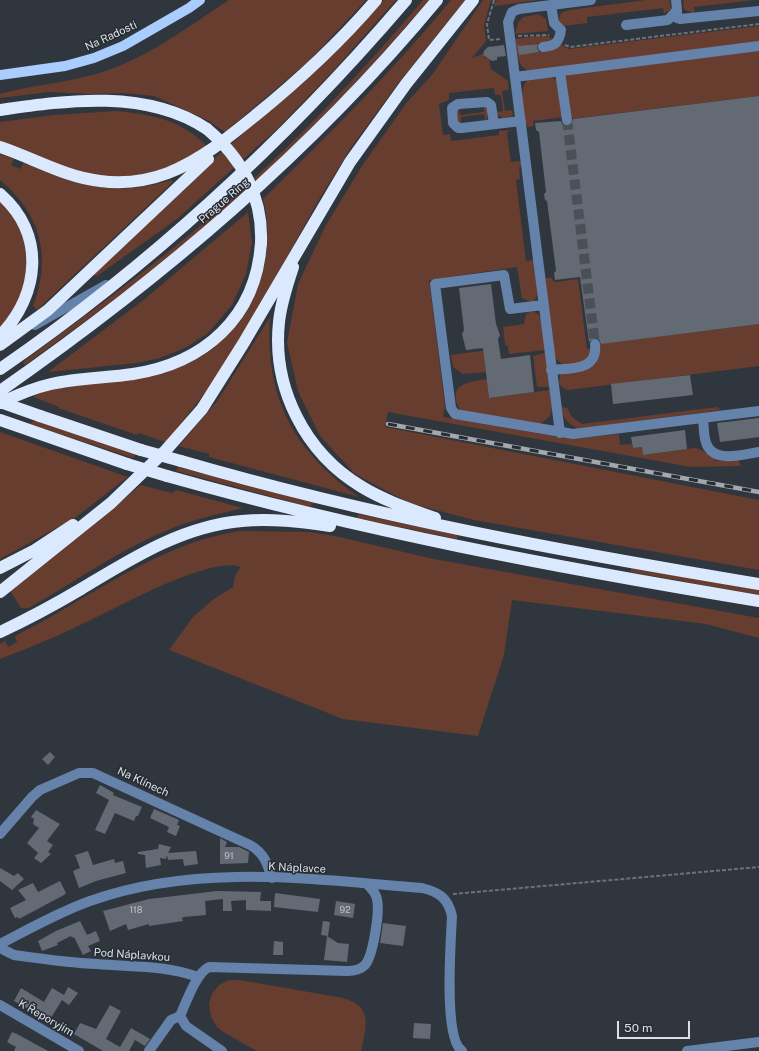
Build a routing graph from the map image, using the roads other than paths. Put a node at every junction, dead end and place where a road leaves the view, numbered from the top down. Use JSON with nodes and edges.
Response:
{"nodes":[{"id":1,"x":200,"y":0,"type":"edge"},
{"id":2,"x":376,"y":0,"type":"edge"},
{"id":3,"x":406,"y":0,"type":"edge"},
{"id":4,"x":437,"y":0,"type":"edge"},
{"id":5,"x":473,"y":0,"type":"edge"},
{"id":6,"x":591,"y":0,"type":"edge"},
{"id":7,"x":551,"y":5,"type":"junction"},
{"id":8,"x":676,"y":5,"type":"edge"},
{"id":9,"x":759,"y":11,"type":"edge"},
{"id":10,"x":626,"y":25,"type":"dead end"},
{"id":11,"x":759,"y":46,"type":"edge"},
{"id":12,"x":542,"y":47,"type":"dead end"},
{"id":13,"x":560,"y":72,"type":"junction"},
{"id":14,"x":0,"y":75,"type":"edge"},
{"id":15,"x":515,"y":77,"type":"junction"},
{"id":16,"x":0,"y":110,"type":"edge"},
{"id":17,"x":567,"y":120,"type":"tunnel mouth"},
{"id":18,"x":521,"y":121,"type":"junction"},
{"id":19,"x":494,"y":124,"type":"dead end"},
{"id":20,"x":239,"y":129,"type":"junction"},
{"id":21,"x":0,"y":147,"type":"edge"},
{"id":22,"x":0,"y":194,"type":"edge"},
{"id":23,"x":319,"y":213,"type":"junction"},
{"id":24,"x":131,"y":272,"type":"junction"},
{"id":25,"x":543,"y":305,"type":"junction"},
{"id":26,"x":0,"y":336,"type":"edge"},
{"id":27,"x":15,"y":336,"type":"junction"},
{"id":28,"x":595,"y":344,"type":"tunnel mouth"},
{"id":29,"x":0,"y":345,"type":"edge"},
{"id":30,"x":0,"y":370,"type":"edge"},
{"id":31,"x":551,"y":370,"type":"junction"},
{"id":32,"x":0,"y":391,"type":"edge"},
{"id":33,"x":0,"y":402,"type":"edge"},
{"id":34,"x":759,"y":411,"type":"edge"},
{"id":35,"x":703,"y":418,"type":"junction"},
{"id":36,"x":0,"y":420,"type":"edge"},
{"id":37,"x":560,"y":432,"type":"junction"},
{"id":38,"x":759,"y":452,"type":"edge"},
{"id":39,"x":134,"y":480,"type":"junction"},
{"id":40,"x":479,"y":533,"type":"junction"},
{"id":41,"x":399,"y":534,"type":"junction"},
{"id":42,"x":543,"y":545,"type":"junction"},
{"id":43,"x":541,"y":563,"type":"junction"},
{"id":44,"x":0,"y":568,"type":"edge"},
{"id":45,"x":759,"y":584,"type":"edge"},
{"id":46,"x":0,"y":592,"type":"edge"},
{"id":47,"x":759,"y":601,"type":"edge"},
{"id":48,"x":0,"y":632,"type":"edge"},
{"id":49,"x":0,"y":834,"type":"edge"},
{"id":50,"x":272,"y":878,"type":"junction"},
{"id":51,"x":367,"y":884,"type":"junction"},
{"id":52,"x":0,"y":945,"type":"edge"},
{"id":53,"x":198,"y":977,"type":"junction"},
{"id":54,"x":0,"y":1005,"type":"edge"},
{"id":55,"x":180,"y":1016,"type":"junction"},
{"id":56,"x":759,"y":1042,"type":"edge"},
{"id":57,"x":79,"y":1051,"type":"edge"},
{"id":58,"x":149,"y":1051,"type":"edge"},
{"id":59,"x":222,"y":1051,"type":"edge"},
{"id":60,"x":462,"y":1051,"type":"edge"},
{"id":61,"x":687,"y":1051,"type":"edge"}],
"edges":[{"from":1,"to":14,"type":"main road","name":"Na Radosti"},
{"from":2,"to":20,"type":"highway"},
{"from":3,"to":24,"type":"highway","name":"Prague Ring"},
{"from":4,"to":32,"type":"highway","name":"Prague Ring"},
{"from":5,"to":23,"type":"highway"},
{"from":6,"to":7,"type":"street"},
{"from":7,"to":12,"type":"street"},
{"from":7,"to":15,"type":"street"},
{"from":8,"to":9,"type":"street"},
{"from":8,"to":10,"type":"street"},
{"from":11,"to":13,"type":"street"},
{"from":13,"to":15,"type":"street"},
{"from":13,"to":17,"type":"street"},
{"from":15,"to":18,"type":"street"},
{"from":16,"to":33,"type":"highway","bridge":true},
{"from":18,"to":19,"type":"street"},
{"from":18,"to":25,"type":"street"},
{"from":20,"to":21,"type":"highway"},
{"from":20,"to":27,"type":"highway"},
{"from":22,"to":26,"type":"highway"},
{"from":23,"to":39,"type":"highway"},
{"from":23,"to":40,"type":"highway"},
{"from":24,"to":27,"type":"street"},
{"from":24,"to":30,"type":"highway","name":"Prague Ring"},
{"from":25,"to":31,"type":"street"},
{"from":25,"to":37,"type":"street"},
{"from":27,"to":29,"type":"highway"},
{"from":28,"to":31,"type":"street"},
{"from":31,"to":37,"type":"street"},
{"from":33,"to":40,"type":"highway","bridge":true},
{"from":34,"to":35,"type":"street"},
{"from":35,"to":37,"type":"street"},
{"from":35,"to":38,"type":"street"},
{"from":36,"to":41,"type":"highway","bridge":true},
{"from":39,"to":44,"type":"highway"},
{"from":39,"to":46,"type":"highway"},
{"from":40,"to":42,"type":"highway"},
{"from":41,"to":43,"type":"highway"},
{"from":41,"to":48,"type":"highway"},
{"from":42,"to":43,"type":"street"},
{"from":42,"to":45,"type":"highway"},
{"from":43,"to":47,"type":"highway"},
{"from":49,"to":50,"type":"street","name":"Na Klínech"},
{"from":50,"to":51,"type":"street","name":"K Náplavce"},
{"from":50,"to":52,"type":"street","name":"K Náplavce"},
{"from":51,"to":53,"type":"street"},
{"from":51,"to":60,"type":"street","name":"K Náplavce"},
{"from":52,"to":53,"type":"street","name":"Pod Náplavkou"},
{"from":53,"to":55,"type":"street"},
{"from":54,"to":57,"type":"street","name":"K Řeporyjím"},
{"from":55,"to":58,"type":"street"},
{"from":55,"to":59,"type":"street"},
{"from":56,"to":61,"type":"street"}]}
